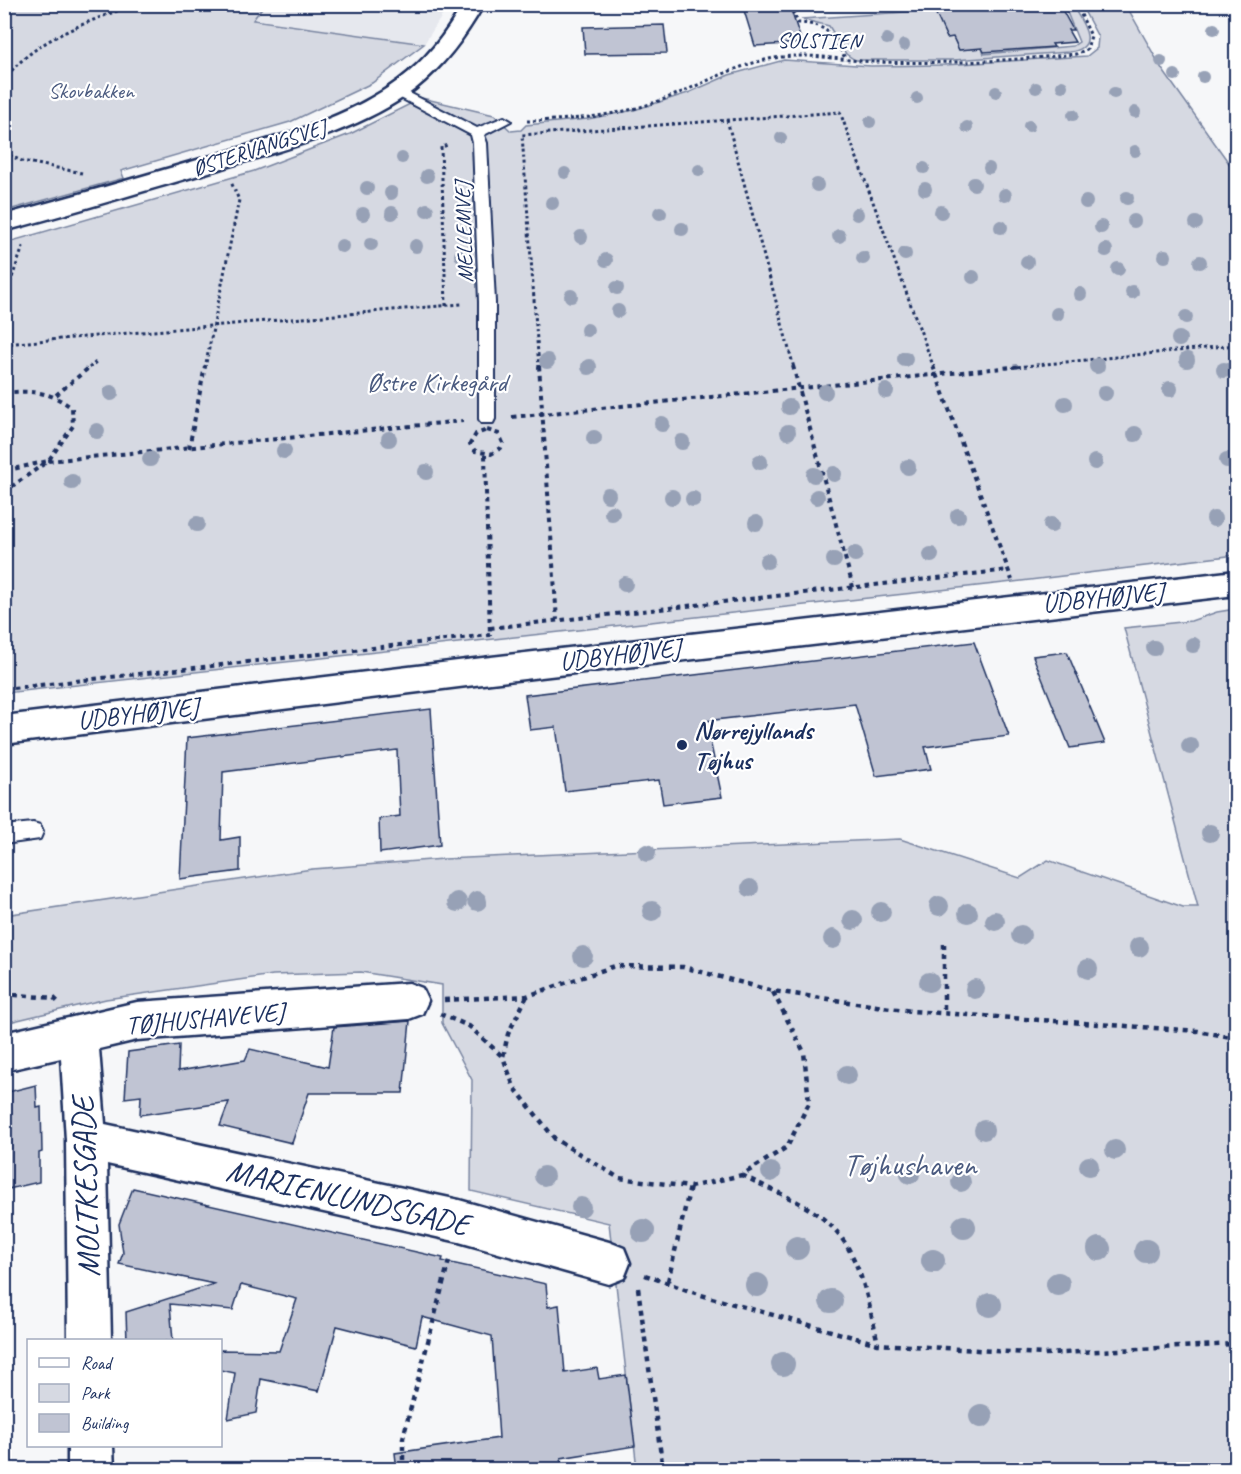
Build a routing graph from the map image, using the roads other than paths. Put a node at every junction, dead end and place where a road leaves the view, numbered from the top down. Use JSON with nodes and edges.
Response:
{"nodes":[{"id":1,"x":474,"y":4,"type":"edge"},
{"id":2,"x":398,"y":91,"type":"junction"},
{"id":3,"x":504,"y":121,"type":"road end"},
{"id":4,"x":477,"y":133,"type":"junction"},
{"id":5,"x":4,"y":223,"type":"edge"},
{"id":6,"x":487,"y":419,"type":"road end"},
{"id":7,"x":1236,"y":582,"type":"edge"},
{"id":8,"x":4,"y":730,"type":"edge"},
{"id":9,"x":33,"y":832,"type":"dead end"},
{"id":10,"x":4,"y":835,"type":"edge"},
{"id":11,"x":409,"y":1001,"type":"road end"},
{"id":12,"x":80,"y":1034,"type":"junction"},
{"id":13,"x":4,"y":1052,"type":"edge"},
{"id":14,"x":86,"y":1140,"type":"junction"},
{"id":15,"x":622,"y":1268,"type":"road end"},
{"id":16,"x":89,"y":1339,"type":"edge"},
{"id":17,"x":91,"y":1447,"type":"edge"},
{"id":18,"x":91,"y":1470,"type":"edge"}],
"edges":[{"from":1,"to":2,"type":"street","name":"ØSTERVANGSVEJ"},
{"from":2,"to":4,"type":"lane"},
{"from":2,"to":5,"type":"street","name":"ØSTERVANGSVEJ"},
{"from":3,"to":4,"type":"lane"},
{"from":4,"to":6,"type":"lane","name":"MELLEMVEJ"},
{"from":7,"to":8,"type":"street","name":"UDBYHØJVEJ"},
{"from":9,"to":10,"type":"lane"},
{"from":11,"to":12,"type":"street","name":"TØJHUSHAVEVEJ"},
{"from":12,"to":13,"type":"street","name":"TØJHUSHAVEVEJ"},
{"from":12,"to":14,"type":"street","name":"MOLTKESGADE"},
{"from":14,"to":15,"type":"street","name":"MARIENLUNDSGADE"},
{"from":14,"to":16,"type":"street","name":"MOLTKESGADE"},
{"from":17,"to":18,"type":"street"}]}
